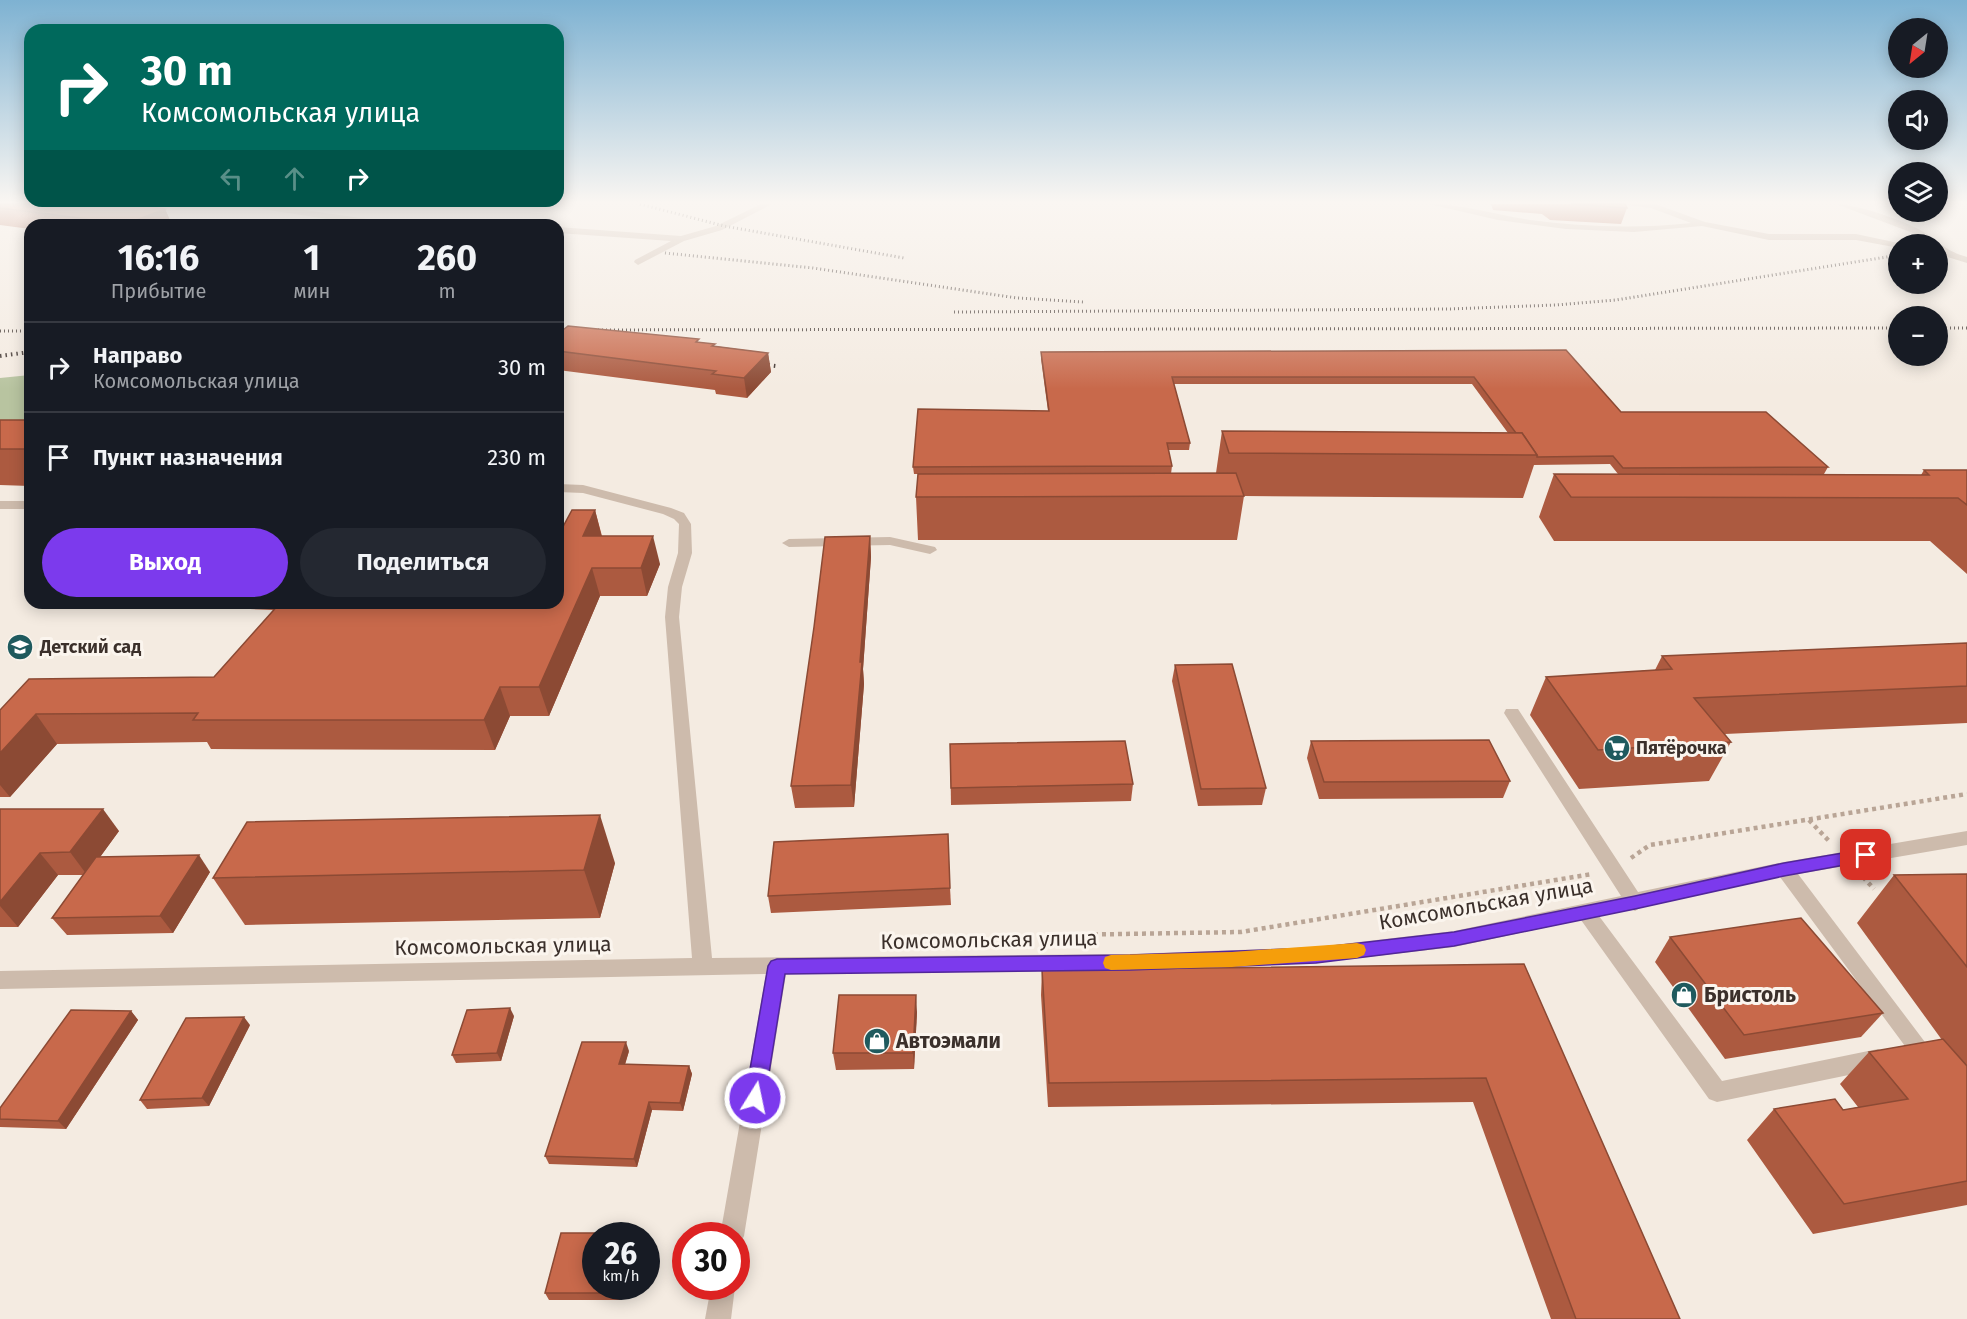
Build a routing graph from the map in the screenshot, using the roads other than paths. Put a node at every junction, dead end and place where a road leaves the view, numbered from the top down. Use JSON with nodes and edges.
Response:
{"nodes":[{"id":1,"x":564,"y":488,"type":"edge"},
{"id":2,"x":0,"y":505,"type":"edge"},
{"id":3,"x":24,"y":505,"type":"edge"},
{"id":4,"x":789,"y":543,"type":"dead end"},
{"id":5,"x":930,"y":550,"type":"dead end"},
{"id":6,"x":1512,"y":713,"type":"dead end"},
{"id":7,"x":1967,"y":838,"type":"edge"},
{"id":8,"x":1784,"y":869,"type":"junction"},
{"id":9,"x":1635,"y":903,"type":"junction"},
{"id":10,"x":1586,"y":912,"type":"junction"},
{"id":11,"x":703,"y":966,"type":"junction"},
{"id":12,"x":777,"y":966,"type":"junction"},
{"id":13,"x":0,"y":980,"type":"edge"},
{"id":14,"x":1921,"y":1051,"type":"junction"},
{"id":15,"x":1941,"y":1078,"type":"edge"},
{"id":16,"x":734,"y":1222,"type":"edge"},
{"id":17,"x":721,"y":1300,"type":"edge"},
{"id":18,"x":718,"y":1319,"type":"edge"}],
"edges":[{"from":1,"to":11,"type":"street"},
{"from":2,"to":3,"type":"street"},
{"from":4,"to":5,"type":"street"},
{"from":6,"to":9,"type":"street"},
{"from":7,"to":8,"type":"street","name":"Комсомольская улица"},
{"from":8,"to":9,"type":"street","name":"Комсомольская улица"},
{"from":8,"to":14,"type":"street"},
{"from":9,"to":10,"type":"street","name":"Комсомольская улица"},
{"from":10,"to":12,"type":"street","name":"Комсомольская улица"},
{"from":10,"to":14,"type":"street"},
{"from":11,"to":12,"type":"street","name":"Комсомольская улица"},
{"from":11,"to":13,"type":"street","name":"Комсомольская улица"},
{"from":12,"to":16,"type":"street"},
{"from":14,"to":15,"type":"street"},
{"from":17,"to":18,"type":"street"}]}
